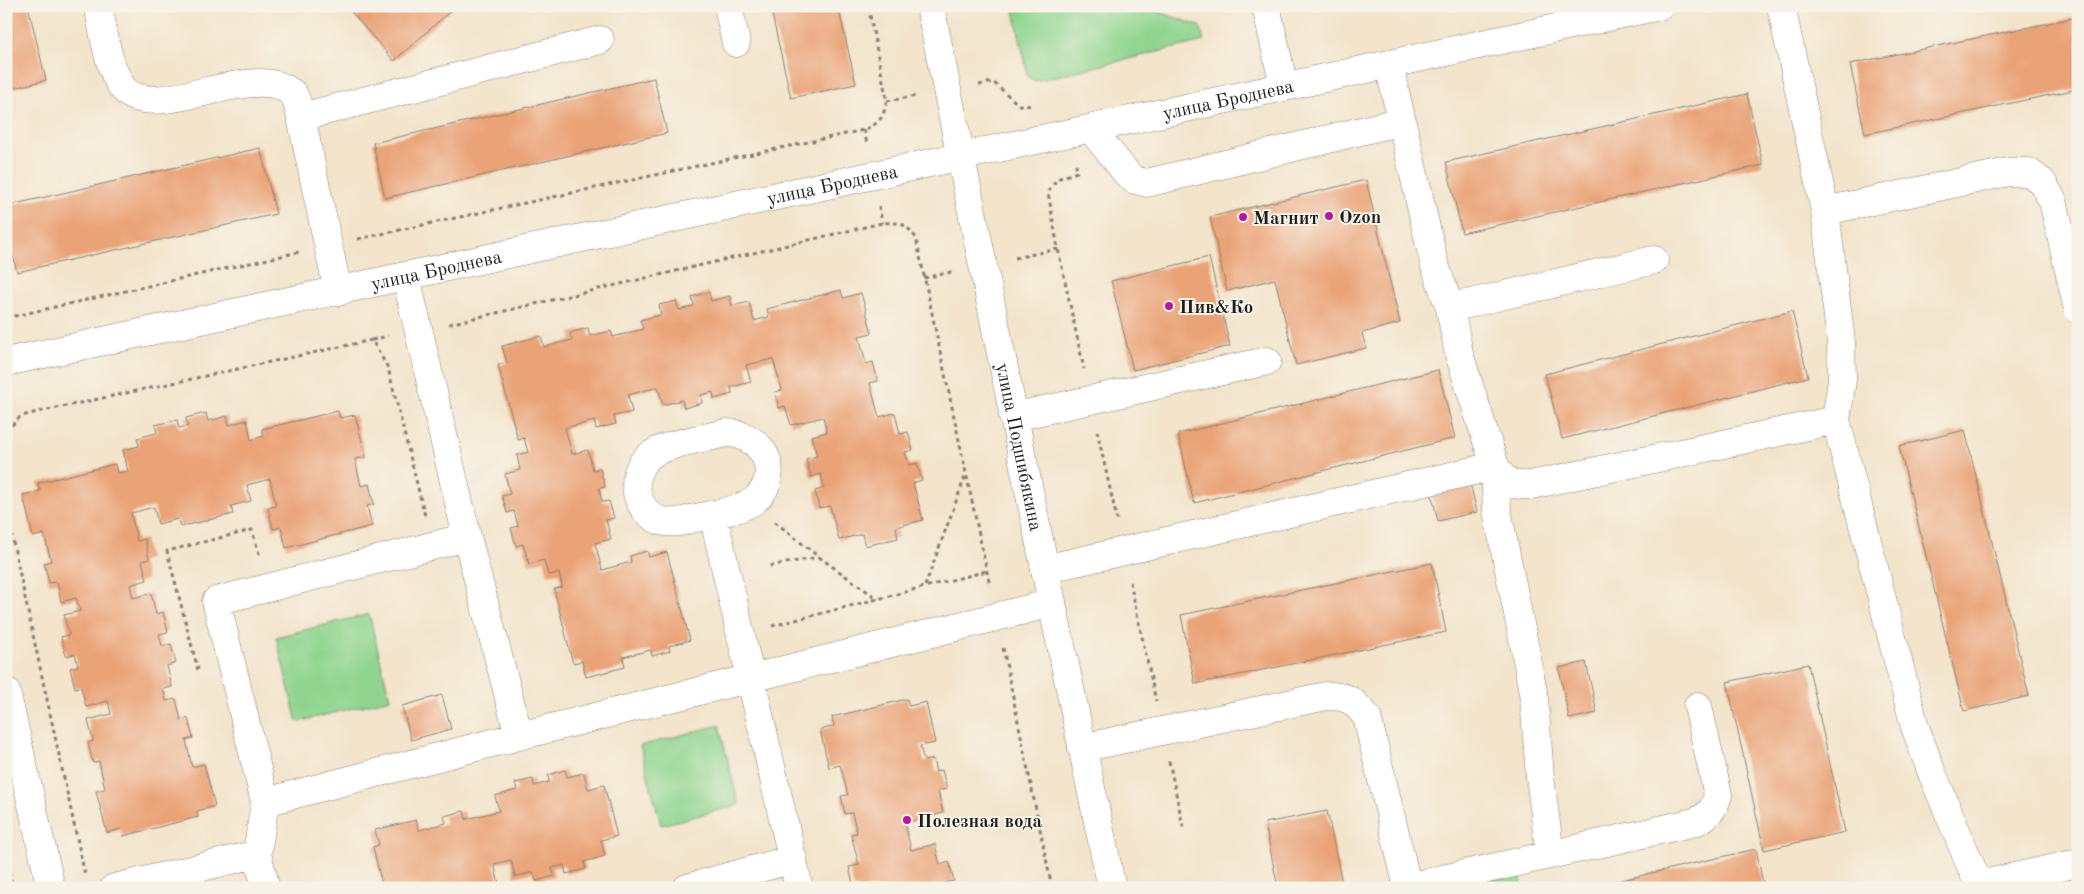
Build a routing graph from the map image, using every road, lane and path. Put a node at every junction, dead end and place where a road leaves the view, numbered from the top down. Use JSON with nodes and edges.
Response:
{"nodes":[{"id":1,"x":98,"y":6,"type":"edge"},
{"id":2,"x":728,"y":6,"type":"edge"},
{"id":3,"x":868,"y":6,"type":"edge"},
{"id":4,"x":930,"y":6,"type":"edge"},
{"id":5,"x":1266,"y":6,"type":"edge"},
{"id":6,"x":1659,"y":6,"type":"edge"},
{"id":7,"x":1781,"y":6,"type":"edge"},
{"id":8,"x":600,"y":40,"type":"dead end"},
{"id":9,"x":736,"y":43,"type":"dead end"},
{"id":10,"x":1389,"y":65,"type":"junction"},
{"id":11,"x":1284,"y":87,"type":"junction"},
{"id":12,"x":301,"y":117,"type":"junction"},
{"id":13,"x":1402,"y":122,"type":"junction"},
{"id":14,"x":1091,"y":129,"type":"junction"},
{"id":15,"x":961,"y":157,"type":"junction"},
{"id":16,"x":1077,"y":172,"type":"dead end"},
{"id":17,"x":1825,"y":211,"type":"junction"},
{"id":18,"x":328,"y":245,"type":"junction"},
{"id":19,"x":1654,"y":260,"type":"dead end"},
{"id":20,"x":406,"y":277,"type":"junction"},
{"id":21,"x":338,"y":292,"type":"junction"},
{"id":22,"x":1450,"y":308,"type":"junction"},
{"id":23,"x":2078,"y":309,"type":"edge"},
{"id":24,"x":6,"y":318,"type":"edge"},
{"id":25,"x":1267,"y":361,"type":"dead end"},
{"id":26,"x":6,"y":362,"type":"edge"},
{"id":27,"x":1090,"y":400,"type":"junction"},
{"id":28,"x":1013,"y":417,"type":"junction"},
{"id":29,"x":1836,"y":420,"type":"junction"},
{"id":30,"x":6,"y":431,"type":"edge"},
{"id":31,"x":1495,"y":466,"type":"junction"},
{"id":32,"x":965,"y":476,"type":"dead end"},
{"id":33,"x":6,"y":510,"type":"edge"},
{"id":34,"x":712,"y":514,"type":"junction"},
{"id":35,"x":774,"y":522,"type":"dead end"},
{"id":36,"x":427,"y":525,"type":"dead end"},
{"id":37,"x":467,"y":537,"type":"junction"},
{"id":38,"x":1123,"y":551,"type":"junction"},
{"id":39,"x":819,"y":557,"type":"junction"},
{"id":40,"x":261,"y":559,"type":"dead end"},
{"id":41,"x":770,"y":566,"type":"dead end"},
{"id":42,"x":1045,"y":569,"type":"junction"},
{"id":43,"x":987,"y":571,"type":"dead end"},
{"id":44,"x":925,"y":586,"type":"junction"},
{"id":45,"x":878,"y":599,"type":"junction"},
{"id":46,"x":1052,"y":603,"type":"junction"},
{"id":47,"x":770,"y":627,"type":"dead end"},
{"id":48,"x":198,"y":672,"type":"dead end"},
{"id":49,"x":750,"y":678,"type":"junction"},
{"id":50,"x":6,"y":691,"type":"edge"},
{"id":51,"x":1698,"y":706,"type":"dead end"},
{"id":52,"x":1162,"y":730,"type":"junction"},
{"id":53,"x":519,"y":736,"type":"junction"},
{"id":54,"x":1082,"y":748,"type":"junction"},
{"id":55,"x":265,"y":802,"type":"junction"},
{"id":56,"x":1184,"y":831,"type":"dead end"},
{"id":57,"x":257,"y":854,"type":"junction"},
{"id":58,"x":1550,"y":855,"type":"junction"},
{"id":59,"x":6,"y":856,"type":"edge"},
{"id":60,"x":793,"y":859,"type":"junction"},
{"id":61,"x":2078,"y":863,"type":"edge"},
{"id":62,"x":94,"y":870,"type":"dead end"},
{"id":63,"x":1979,"y":886,"type":"edge"},
{"id":64,"x":13,"y":888,"type":"edge"},
{"id":65,"x":51,"y":888,"type":"edge"},
{"id":66,"x":114,"y":888,"type":"edge"},
{"id":67,"x":266,"y":888,"type":"edge"},
{"id":68,"x":687,"y":888,"type":"edge"},
{"id":69,"x":799,"y":888,"type":"edge"},
{"id":70,"x":1112,"y":888,"type":"edge"},
{"id":71,"x":1408,"y":888,"type":"edge"}],
"edges":[{"from":1,"to":12,"type":"main road"},
{"from":2,"to":9,"type":"main road"},
{"from":3,"to":18,"type":"path"},
{"from":4,"to":15,"type":"main road","name":"улица Подшибякина"},
{"from":5,"to":11,"type":"main road"},
{"from":6,"to":10,"type":"main road","name":"улица Броднева"},
{"from":7,"to":17,"type":"main road"},
{"from":8,"to":12,"type":"main road"},
{"from":10,"to":11,"type":"main road","name":"улица Броднева"},
{"from":10,"to":13,"type":"main road"},
{"from":11,"to":14,"type":"main road","name":"улица Броднева"},
{"from":12,"to":18,"type":"main road"},
{"from":13,"to":14,"type":"main road"},
{"from":13,"to":22,"type":"main road"},
{"from":14,"to":15,"type":"main road","name":"улица Броднева"},
{"from":15,"to":20,"type":"main road","name":"улица Броднева"},
{"from":15,"to":28,"type":"main road","name":"улица Подшибякина"},
{"from":16,"to":27,"type":"path"},
{"from":17,"to":23,"type":"main road"},
{"from":17,"to":29,"type":"main road"},
{"from":18,"to":21,"type":"main road"},
{"from":18,"to":24,"type":"path"},
{"from":19,"to":22,"type":"main road"},
{"from":20,"to":21,"type":"main road","name":"улица Броднева"},
{"from":20,"to":37,"type":"main road"},
{"from":21,"to":26,"type":"main road","name":"улица Броднева"},
{"from":22,"to":31,"type":"main road"},
{"from":25,"to":27,"type":"main road"},
{"from":27,"to":28,"type":"main road"},
{"from":27,"to":38,"type":"path"},
{"from":28,"to":42,"type":"main road","name":"улица Подшибякина"},
{"from":29,"to":31,"type":"main road"},
{"from":29,"to":63,"type":"main road"},
{"from":30,"to":36,"type":"path"},
{"from":31,"to":38,"type":"main road"},
{"from":31,"to":58,"type":"main road"},
{"from":32,"to":44,"type":"path"},
{"from":33,"to":62,"type":"path"},
{"from":34,"to":34,"type":"main road"},
{"from":34,"to":49,"type":"main road"},
{"from":35,"to":39,"type":"path"},
{"from":37,"to":53,"type":"main road"},
{"from":37,"to":55,"type":"main road"},
{"from":38,"to":42,"type":"main road"},
{"from":38,"to":52,"type":"path"},
{"from":39,"to":41,"type":"path"},
{"from":39,"to":45,"type":"path"},
{"from":40,"to":48,"type":"path"},
{"from":42,"to":46,"type":"main road","name":"улица Подшибякина"},
{"from":43,"to":44,"type":"path"},
{"from":44,"to":45,"type":"path"},
{"from":45,"to":47,"type":"path"},
{"from":46,"to":49,"type":"main road"},
{"from":46,"to":54,"type":"main road","name":"улица Подшибякина"},
{"from":49,"to":53,"type":"main road"},
{"from":49,"to":60,"type":"main road"},
{"from":50,"to":65,"type":"main road"},
{"from":51,"to":58,"type":"main road"},
{"from":52,"to":54,"type":"main road"},
{"from":52,"to":56,"type":"path"},
{"from":52,"to":71,"type":"main road"},
{"from":53,"to":55,"type":"main road"},
{"from":54,"to":70,"type":"main road","name":"улица Подшибякина"},
{"from":55,"to":57,"type":"main road"},
{"from":57,"to":66,"type":"main road"},
{"from":57,"to":67,"type":"main road"},
{"from":58,"to":71,"type":"main road"},
{"from":59,"to":64,"type":"path"},
{"from":60,"to":68,"type":"main road"},
{"from":60,"to":69,"type":"main road"},
{"from":61,"to":63,"type":"main road"}]}
